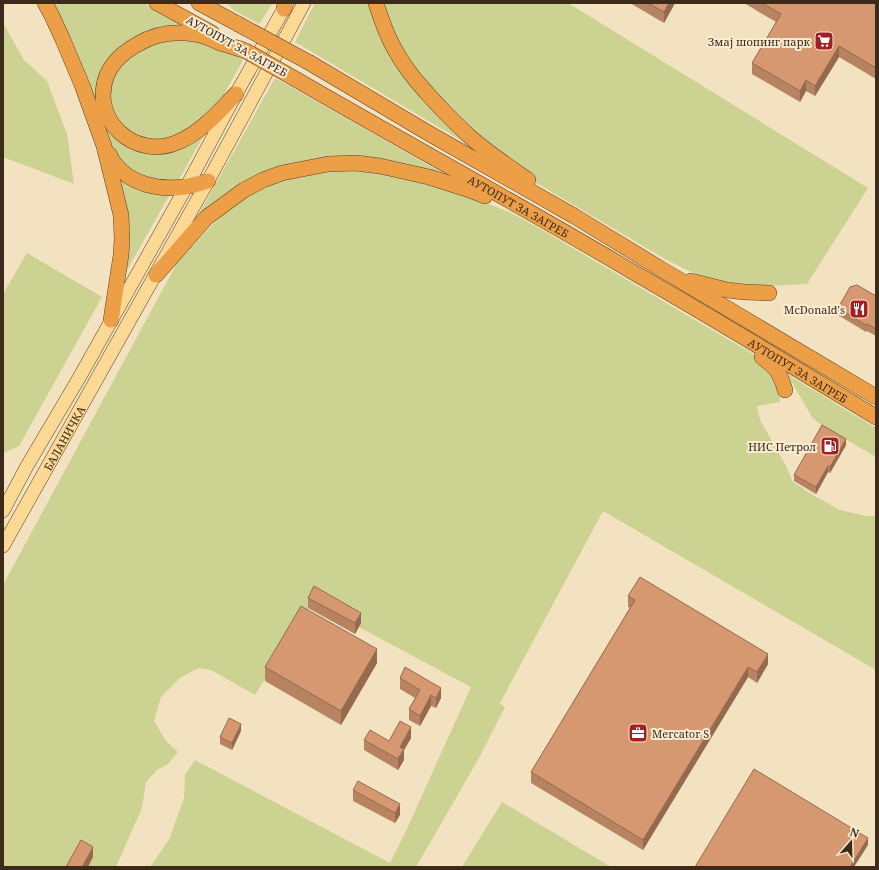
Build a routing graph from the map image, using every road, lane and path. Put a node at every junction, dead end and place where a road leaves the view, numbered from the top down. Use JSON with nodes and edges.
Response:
{"nodes":[{"id":1,"x":45,"y":3,"type":"edge"},
{"id":2,"x":157,"y":3,"type":"edge"},
{"id":3,"x":199,"y":3,"type":"edge"},
{"id":4,"x":222,"y":3,"type":"edge"},
{"id":5,"x":304,"y":3,"type":"edge"},
{"id":6,"x":376,"y":3,"type":"edge"},
{"id":7,"x":286,"y":5,"type":"edge"},
{"id":8,"x":238,"y":20,"type":"junction"},
{"id":9,"x":246,"y":51,"type":"junction"},
{"id":10,"x":236,"y":94,"type":"junction"},
{"id":11,"x":104,"y":146,"type":"junction"},
{"id":12,"x":208,"y":181,"type":"junction"},
{"id":13,"x":186,"y":187,"type":"junction"},
{"id":14,"x":533,"y":214,"type":"junction"},
{"id":15,"x":574,"y":216,"type":"junction"},
{"id":16,"x":156,"y":275,"type":"junction"},
{"id":17,"x":673,"y":275,"type":"junction"},
{"id":18,"x":769,"y":293,"type":"dead end"},
{"id":19,"x":111,"y":320,"type":"junction"},
{"id":20,"x":742,"y":336,"type":"junction"},
{"id":21,"x":79,"y":378,"type":"junction"},
{"id":22,"x":93,"y":386,"type":"junction"},
{"id":23,"x":785,"y":390,"type":"dead end"},
{"id":24,"x":876,"y":397,"type":"edge"},
{"id":25,"x":876,"y":417,"type":"edge"},
{"id":26,"x":3,"y":510,"type":"edge"},
{"id":27,"x":3,"y":546,"type":"edge"}],
"edges":[{"from":1,"to":11,"type":"highway"},
{"from":2,"to":9,"type":"highway","name":"АУТОПУТ ЗА ЗАГРЕБ"},
{"from":3,"to":8,"type":"highway","name":"АУТОПУТ ЗА ЗАГРЕБ"},
{"from":4,"to":8,"type":"highway"},
{"from":5,"to":12,"type":"main road","name":"БАЛАНИЧКА"},
{"from":6,"to":15,"type":"highway"},
{"from":7,"to":10,"type":"main road","name":"БАЛАНИЧКА"},
{"from":8,"to":15,"type":"highway","name":"АУТОПУТ ЗА ЗАГРЕБ","bridge":true},
{"from":9,"to":10,"type":"highway"},
{"from":9,"to":14,"type":"highway","name":"АУТОПУТ ЗА ЗАГРЕБ","bridge":true},
{"from":10,"to":13,"type":"main road","name":"БАЛАНИЧКА"},
{"from":11,"to":13,"type":"highway"},
{"from":11,"to":19,"type":"highway"},
{"from":12,"to":13,"type":"highway"},
{"from":12,"to":16,"type":"main road","name":"БАЛАНИЧКА"},
{"from":13,"to":19,"type":"main road","name":"БАЛАНИЧКА"},
{"from":14,"to":16,"type":"highway"},
{"from":14,"to":20,"type":"highway","name":"АУТОПУТ ЗА ЗАГРЕБ"},
{"from":15,"to":17,"type":"highway","name":"АУТОПУТ ЗА ЗАГРЕБ"},
{"from":16,"to":22,"type":"main road","name":"БАЛАНИЧКА"},
{"from":17,"to":18,"type":"highway"},
{"from":17,"to":24,"type":"highway","name":"АУТОПУТ ЗА ЗАГРЕБ"},
{"from":19,"to":21,"type":"main road","name":"БАЛАНИЧКА"},
{"from":20,"to":23,"type":"highway"},
{"from":20,"to":25,"type":"highway","name":"АУТОПУТ ЗА ЗАГРЕБ"},
{"from":21,"to":22,"type":"main road"},
{"from":21,"to":26,"type":"main road","name":"БАЛАНИЧКА"},
{"from":22,"to":27,"type":"main road","name":"БАЛАНИЧКА"}]}
